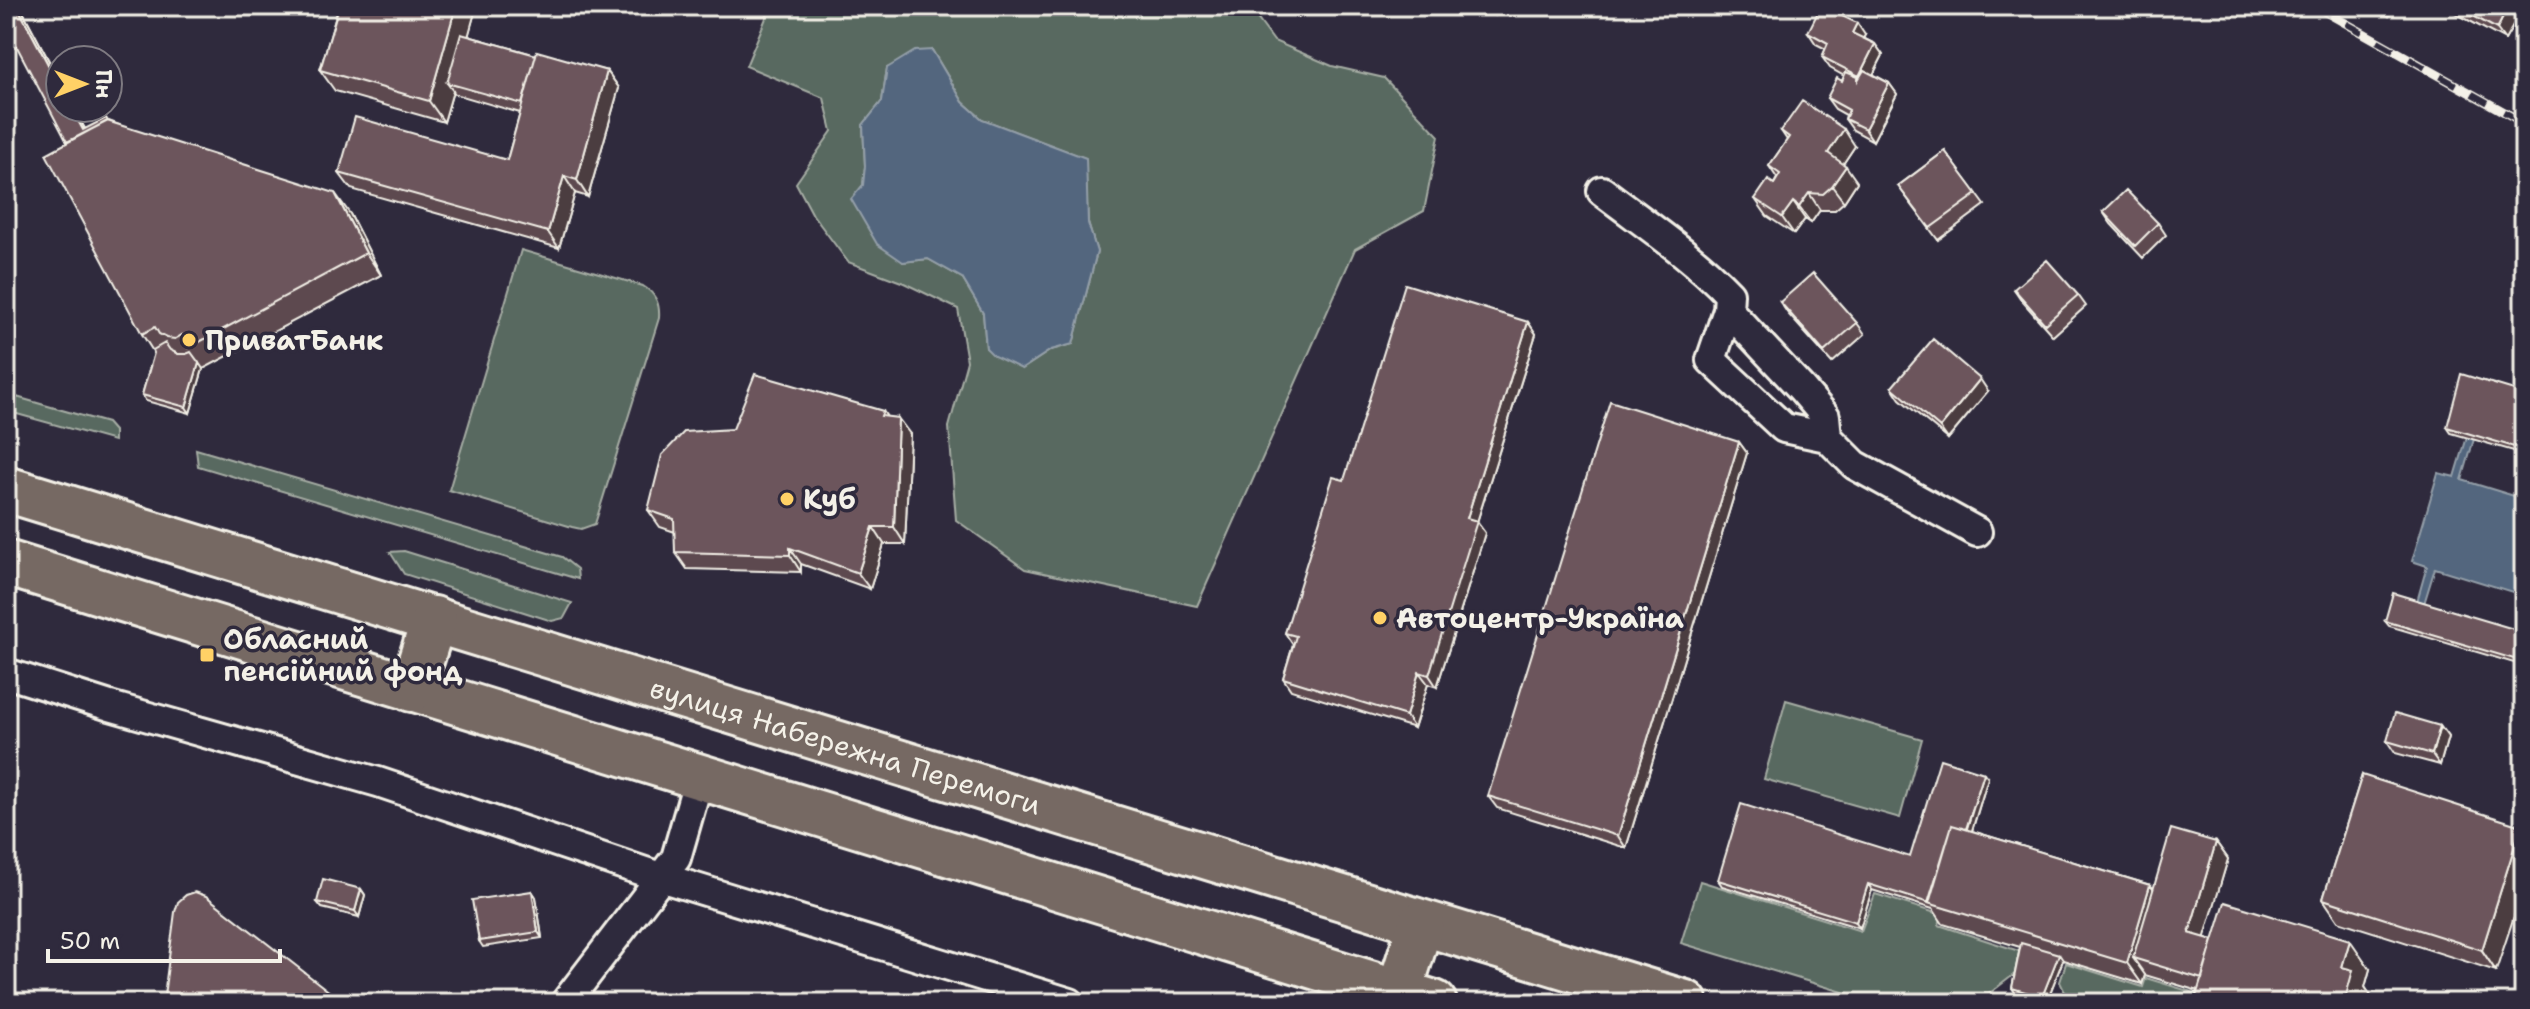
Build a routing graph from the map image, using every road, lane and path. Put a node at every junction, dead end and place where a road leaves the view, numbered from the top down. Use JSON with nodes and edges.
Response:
{"nodes":[{"id":1,"x":1602,"y":191,"type":"dead end"},
{"id":2,"x":1729,"y":302,"type":"junction"},
{"id":3,"x":1827,"y":437,"type":"junction"},
{"id":4,"x":6,"y":489,"type":"edge"},
{"id":5,"x":1977,"y":532,"type":"dead end"},
{"id":6,"x":6,"y":563,"type":"edge"},
{"id":7,"x":434,"y":619,"type":"junction"},
{"id":8,"x":6,"y":673,"type":"edge"},
{"id":9,"x":412,"y":689,"type":"junction"},
{"id":10,"x":699,"y":778,"type":"junction"},
{"id":11,"x":660,"y":877,"type":"junction"},
{"id":12,"x":1421,"y":923,"type":"junction"},
{"id":13,"x":1416,"y":997,"type":"edge"},
{"id":14,"x":565,"y":1003,"type":"edge"},
{"id":15,"x":1070,"y":1003,"type":"edge"},
{"id":16,"x":1685,"y":1003,"type":"edge"}],
"edges":[{"from":1,"to":2,"type":"street"},
{"from":2,"to":3,"type":"street"},
{"from":2,"to":3,"type":"street"},
{"from":3,"to":5,"type":"street"},
{"from":4,"to":7,"type":"main road","name":"вулиця Набережна Перемоги"},
{"from":6,"to":9,"type":"main road"},
{"from":7,"to":9,"type":"main road"},
{"from":7,"to":12,"type":"main road","name":"вулиця Набережна Перемоги"},
{"from":8,"to":11,"type":"street"},
{"from":9,"to":10,"type":"main road"},
{"from":10,"to":11,"type":"street"},
{"from":10,"to":13,"type":"main road"},
{"from":11,"to":14,"type":"street"},
{"from":11,"to":15,"type":"street"},
{"from":12,"to":13,"type":"main road"},
{"from":12,"to":16,"type":"main road","name":"вулиця Набережна Перемоги"}]}
